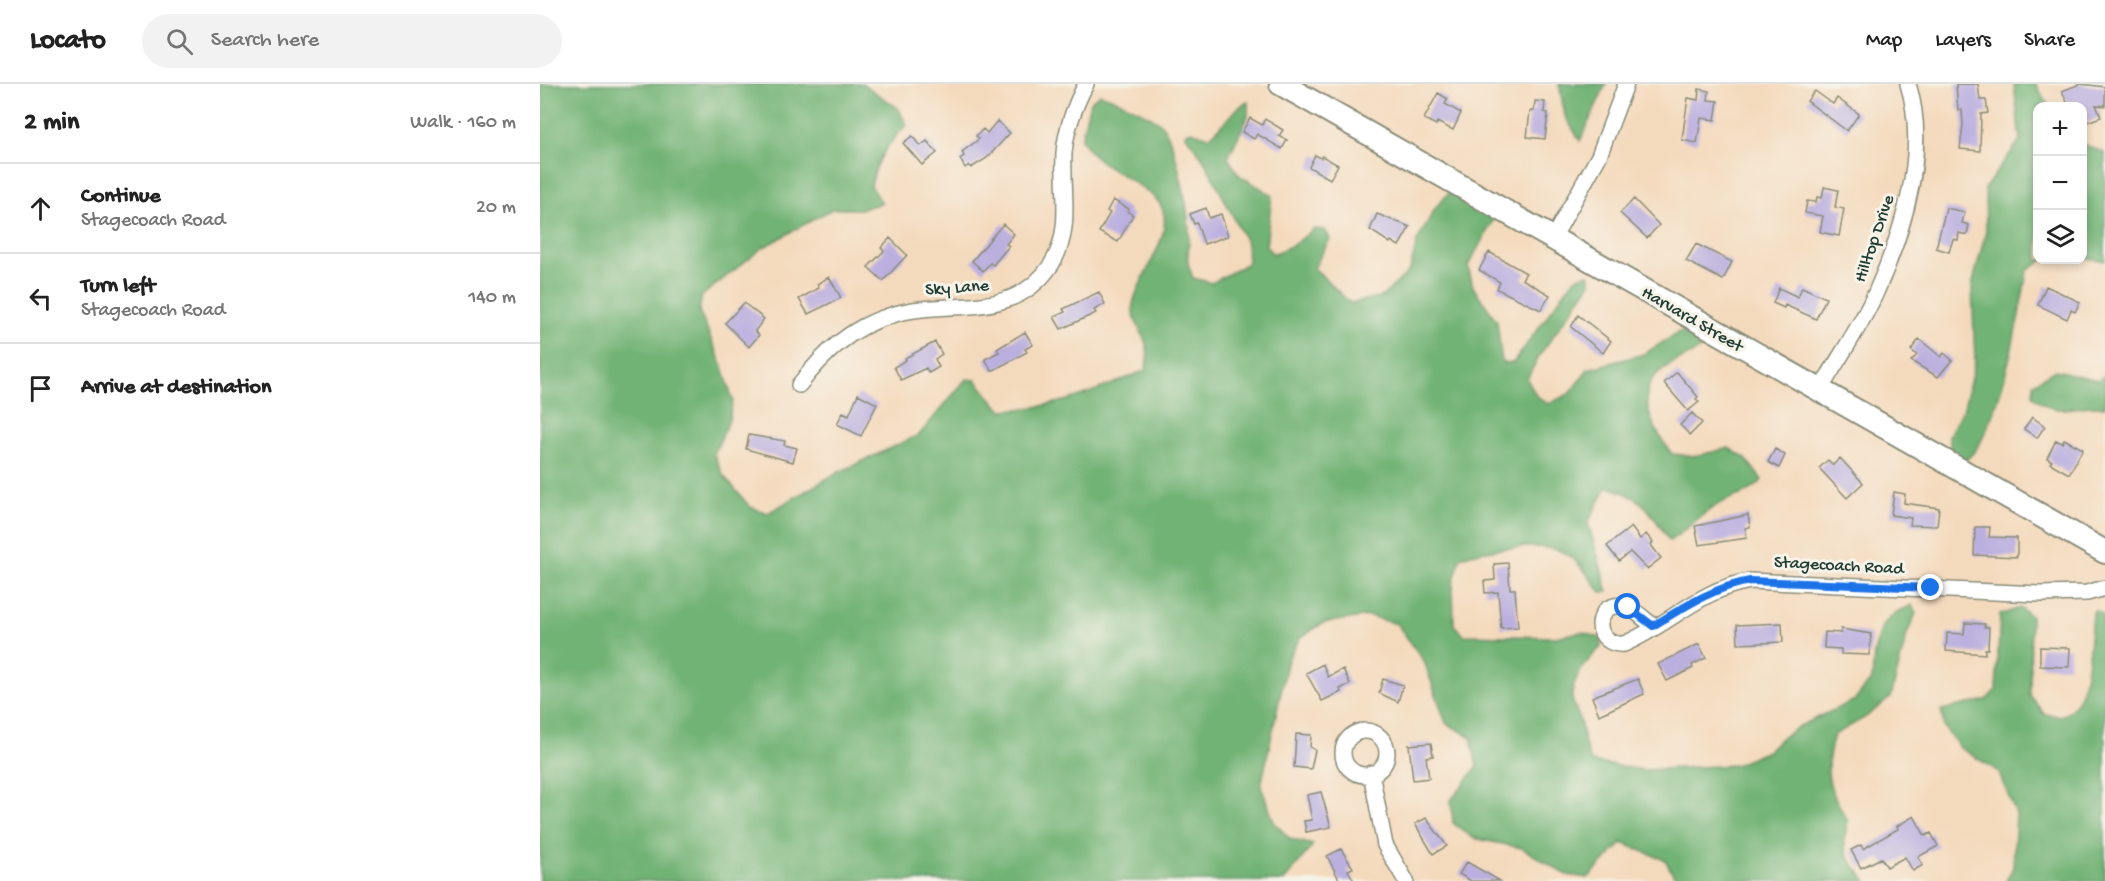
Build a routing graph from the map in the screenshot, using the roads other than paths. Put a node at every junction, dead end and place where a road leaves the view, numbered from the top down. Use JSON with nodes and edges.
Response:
{"nodes":[{"id":1,"x":1086,"y":84,"type":"edge"},
{"id":2,"x":1281,"y":84,"type":"edge"},
{"id":3,"x":1626,"y":84,"type":"edge"},
{"id":4,"x":1908,"y":84,"type":"edge"},
{"id":5,"x":1553,"y":238,"type":"junction"},
{"id":6,"x":799,"y":385,"type":"dead end"},
{"id":7,"x":1820,"y":390,"type":"junction"},
{"id":8,"x":2105,"y":552,"type":"edge"},
{"id":9,"x":2105,"y":588,"type":"edge"},
{"id":10,"x":1653,"y":626,"type":"dead end"},
{"id":11,"x":1371,"y":773,"type":"dead end"},
{"id":12,"x":1406,"y":881,"type":"edge"}],
"edges":[{"from":1,"to":6,"type":"street","name":"Sky Lane"},
{"from":2,"to":5,"type":"main road","name":"Harvard Street"},
{"from":3,"to":5,"type":"street"},
{"from":4,"to":7,"type":"street","name":"Hilltop Drive"},
{"from":5,"to":7,"type":"main road","name":"Harvard Street"},
{"from":7,"to":8,"type":"main road","name":"Harvard Street"},
{"from":9,"to":10,"type":"street","name":"Stagecoach Road"},
{"from":11,"to":12,"type":"street"}]}
